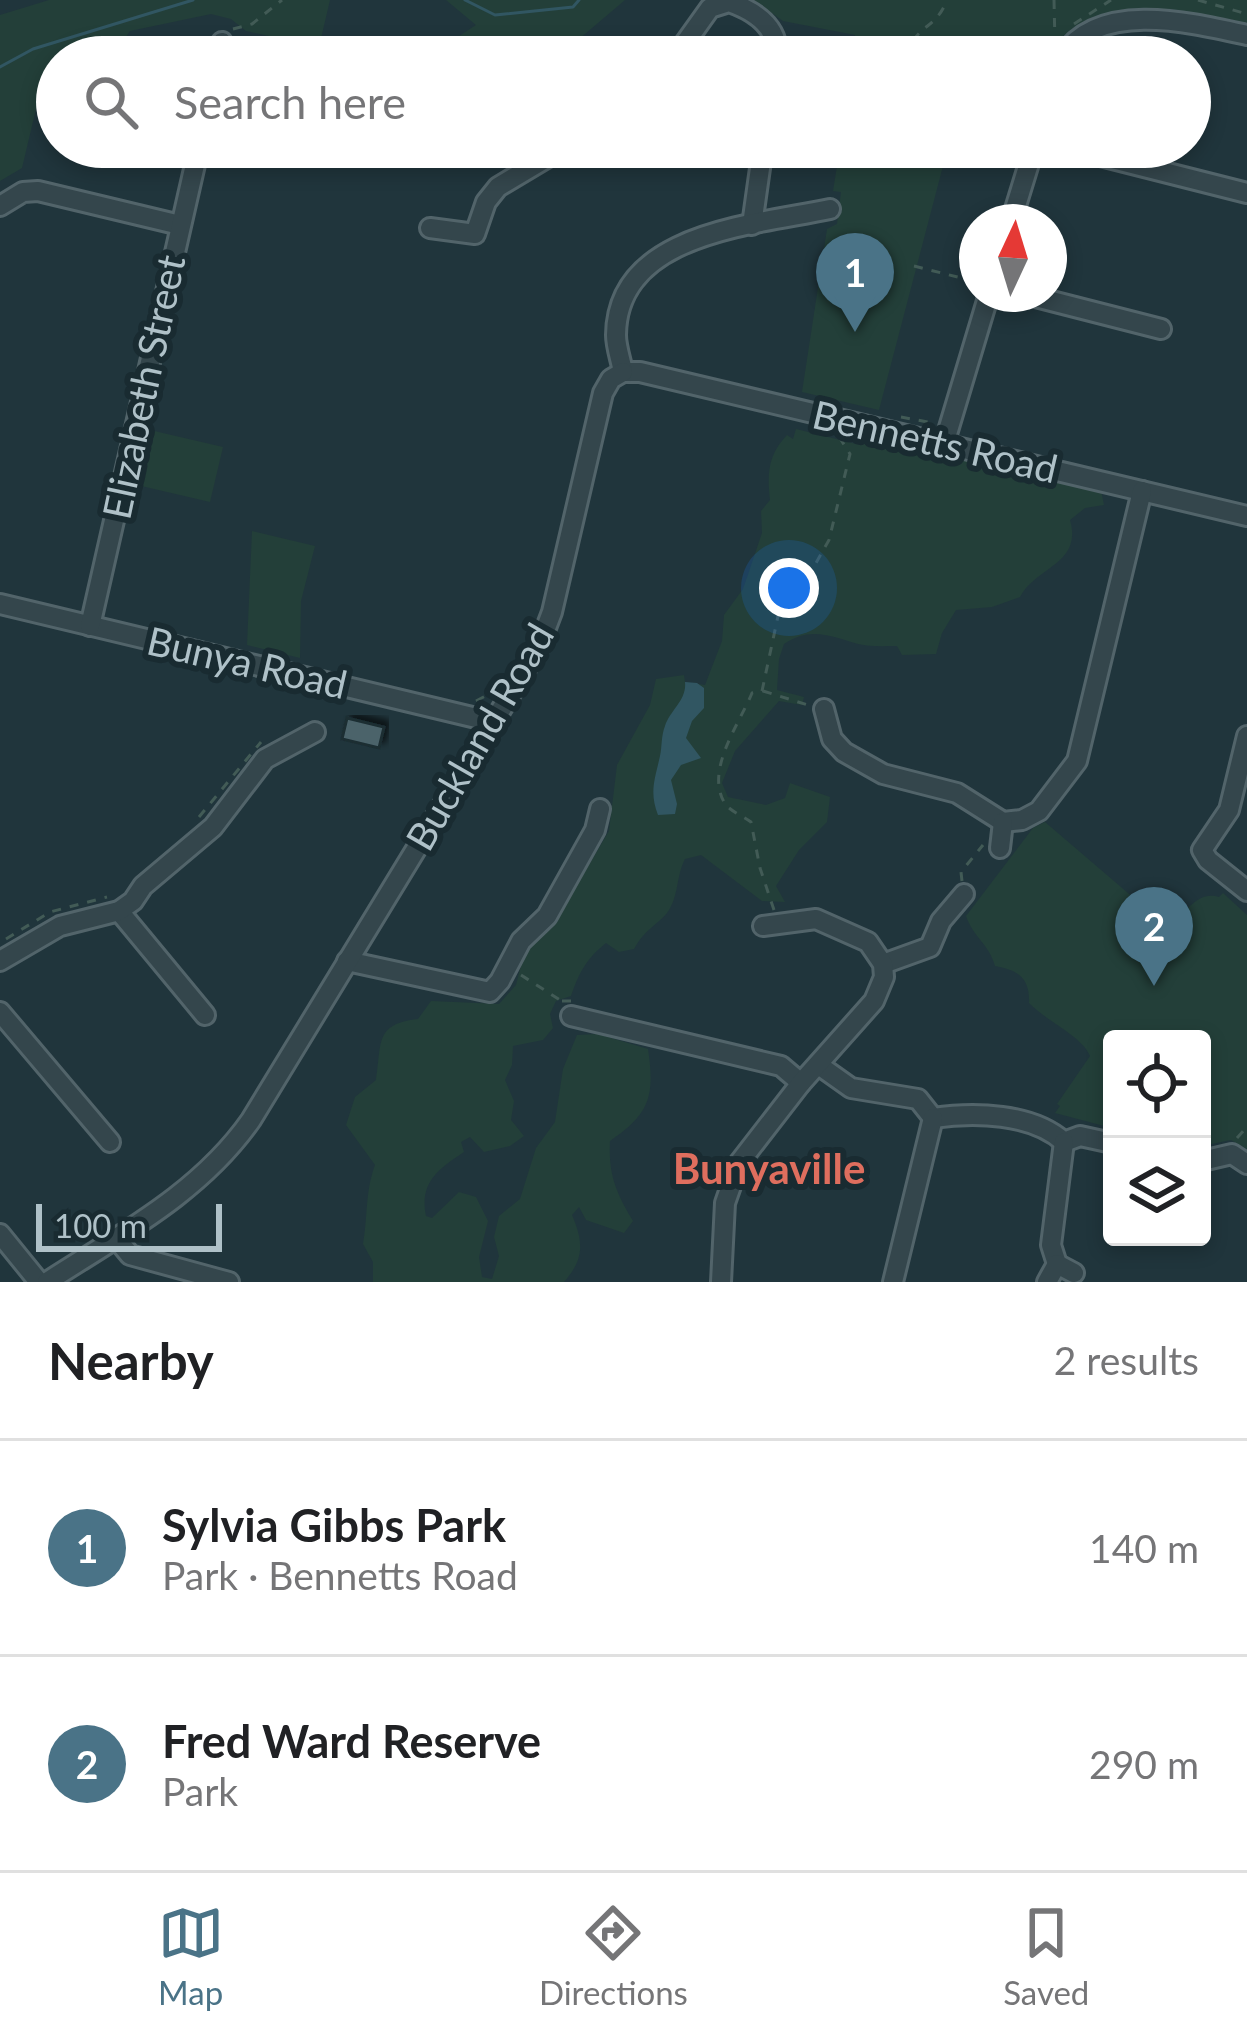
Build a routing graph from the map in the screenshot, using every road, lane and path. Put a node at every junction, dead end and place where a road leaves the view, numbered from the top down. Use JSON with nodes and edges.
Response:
{"nodes":[{"id":1,"x":283,"y":0,"type":"edge"},
{"id":2,"x":946,"y":0,"type":"edge"},
{"id":3,"x":1054,"y":0,"type":"edge"},
{"id":4,"x":1198,"y":0,"type":"edge"},
{"id":5,"x":1247,"y":14,"type":"edge"},
{"id":6,"x":1247,"y":35,"type":"edge"},
{"id":7,"x":227,"y":36,"type":"edge"},
{"id":8,"x":690,"y":36,"type":"edge"},
{"id":9,"x":775,"y":36,"type":"edge"},
{"id":10,"x":915,"y":36,"type":"edge"},
{"id":11,"x":1057,"y":36,"type":"edge"},
{"id":12,"x":1075,"y":36,"type":"edge"},
{"id":13,"x":194,"y":168,"type":"edge"},
{"id":14,"x":530,"y":168,"type":"edge"},
{"id":15,"x":761,"y":168,"type":"edge"},
{"id":16,"x":1028,"y":168,"type":"edge"},
{"id":17,"x":1148,"y":168,"type":"edge"},
{"id":18,"x":1247,"y":193,"type":"edge"},
{"id":19,"x":4,"y":202,"type":"edge"},
{"id":20,"x":1017,"y":204,"type":"edge"},
{"id":21,"x":830,"y":209,"type":"dead end"},
{"id":22,"x":180,"y":225,"type":"junction"},
{"id":23,"x":752,"y":225,"type":"junction"},
{"id":24,"x":430,"y":228,"type":"dead end"},
{"id":25,"x":914,"y":266,"type":"dead end"},
{"id":26,"x":959,"y":277,"type":"edge"},
{"id":27,"x":1067,"y":305,"type":"edge"},
{"id":28,"x":984,"y":312,"type":"edge"},
{"id":29,"x":1161,"y":329,"type":"dead end"},
{"id":30,"x":623,"y":372,"type":"junction"},
{"id":31,"x":843,"y":420,"type":"junction"},
{"id":32,"x":944,"y":444,"type":"junction"},
{"id":33,"x":1142,"y":491,"type":"junction"},
{"id":34,"x":1247,"y":516,"type":"edge"},
{"id":35,"x":0,"y":604,"type":"edge"},
{"id":36,"x":90,"y":626,"type":"junction"},
{"id":37,"x":497,"y":686,"type":"dead end"},
{"id":38,"x":762,"y":691,"type":"junction"},
{"id":39,"x":468,"y":700,"type":"dead end"},
{"id":40,"x":824,"y":709,"type":"joint"},
{"id":41,"x":493,"y":722,"type":"junction"},
{"id":42,"x":314,"y":732,"type":"dead end"},
{"id":43,"x":1247,"y":736,"type":"edge"},
{"id":44,"x":261,"y":742,"type":"dead end"},
{"id":45,"x":287,"y":746,"type":"junction"},
{"id":46,"x":300,"y":764,"type":"dead end"},
{"id":47,"x":600,"y":809,"type":"dead end"},
{"id":48,"x":201,"y":816,"type":"dead end"},
{"id":49,"x":1001,"y":834,"type":"junction"},
{"id":50,"x":1247,"y":891,"type":"edge"},
{"id":51,"x":964,"y":894,"type":"joint"},
{"id":52,"x":117,"y":903,"type":"junction"},
{"id":53,"x":769,"y":925,"type":"joint"},
{"id":54,"x":0,"y":943,"type":"edge"},
{"id":55,"x":0,"y":961,"type":"edge"},
{"id":56,"x":347,"y":961,"type":"junction"},
{"id":57,"x":883,"y":964,"type":"junction"},
{"id":58,"x":514,"y":971,"type":"dead end"},
{"id":59,"x":573,"y":1007,"type":"joint"},
{"id":60,"x":0,"y":1012,"type":"edge"},
{"id":61,"x":206,"y":1015,"type":"dead end"},
{"id":62,"x":820,"y":1066,"type":"junction"},
{"id":63,"x":801,"y":1083,"type":"junction"},
{"id":64,"x":933,"y":1118,"type":"junction"},
{"id":65,"x":1103,"y":1141,"type":"edge"},
{"id":66,"x":110,"y":1142,"type":"dead end"},
{"id":67,"x":1064,"y":1142,"type":"junction"},
{"id":68,"x":1211,"y":1159,"type":"edge"},
{"id":69,"x":1247,"y":1164,"type":"edge"},
{"id":70,"x":0,"y":1234,"type":"edge"},
{"id":71,"x":116,"y":1238,"type":"junction"},
{"id":72,"x":43,"y":1282,"type":"edge"},
{"id":73,"x":229,"y":1282,"type":"edge"},
{"id":74,"x":721,"y":1282,"type":"edge"},
{"id":75,"x":893,"y":1282,"type":"edge"},
{"id":76,"x":1047,"y":1282,"type":"edge"}],
"edges":[{"from":1,"to":7,"type":"path"},
{"from":2,"to":10,"type":"path"},
{"from":3,"to":11,"type":"path"},
{"from":4,"to":5,"type":"path"},
{"from":6,"to":12,"type":"street"},
{"from":8,"to":9,"type":"street"},
{"from":13,"to":22,"type":"street","name":"Elizabeth Street"},
{"from":14,"to":24,"type":"street"},
{"from":15,"to":23,"type":"street"},
{"from":16,"to":20,"type":"street"},
{"from":17,"to":18,"type":"street"},
{"from":19,"to":22,"type":"street"},
{"from":21,"to":23,"type":"street"},
{"from":22,"to":36,"type":"street","name":"Elizabeth Street"},
{"from":23,"to":30,"type":"street"},
{"from":25,"to":26,"type":"path"},
{"from":27,"to":29,"type":"street"},
{"from":28,"to":32,"type":"street"},
{"from":30,"to":31,"type":"street","name":"Bennetts Road"},
{"from":30,"to":41,"type":"street","name":"Buckland Road"},
{"from":31,"to":32,"type":"street","name":"Bennetts Road"},
{"from":31,"to":38,"type":"path"},
{"from":32,"to":33,"type":"street","name":"Bennetts Road"},
{"from":33,"to":34,"type":"street","name":"Bennetts Road"},
{"from":33,"to":49,"type":"street"},
{"from":35,"to":36,"type":"street","name":"Bunya Road"},
{"from":36,"to":41,"type":"street","name":"Bunya Road"},
{"from":37,"to":39,"type":"path"},
{"from":38,"to":40,"type":"path"},
{"from":38,"to":53,"type":"path"},
{"from":40,"to":49,"type":"street"},
{"from":41,"to":56,"type":"street","name":"Buckland Road"},
{"from":42,"to":45,"type":"street"},
{"from":43,"to":50,"type":"street"},
{"from":44,"to":48,"type":"path"},
{"from":45,"to":46,"type":"street"},
{"from":45,"to":52,"type":"street"},
{"from":47,"to":56,"type":"street"},
{"from":49,"to":51,"type":"path"},
{"from":51,"to":57,"type":"street"},
{"from":52,"to":54,"type":"path"},
{"from":52,"to":55,"type":"street"},
{"from":52,"to":61,"type":"street"},
{"from":53,"to":57,"type":"street"},
{"from":56,"to":71,"type":"street","name":"Buckland Road"},
{"from":57,"to":62,"type":"street"},
{"from":58,"to":59,"type":"path"},
{"from":59,"to":63,"type":"street"},
{"from":60,"to":66,"type":"street"},
{"from":62,"to":63,"type":"street"},
{"from":62,"to":64,"type":"street"},
{"from":63,"to":74,"type":"street"},
{"from":64,"to":67,"type":"street"},
{"from":64,"to":75,"type":"street"},
{"from":65,"to":67,"type":"street"},
{"from":67,"to":76,"type":"street"},
{"from":68,"to":69,"type":"street"},
{"from":70,"to":72,"type":"street"},
{"from":71,"to":72,"type":"street","name":"Buckland Road"},
{"from":71,"to":73,"type":"street"}]}
